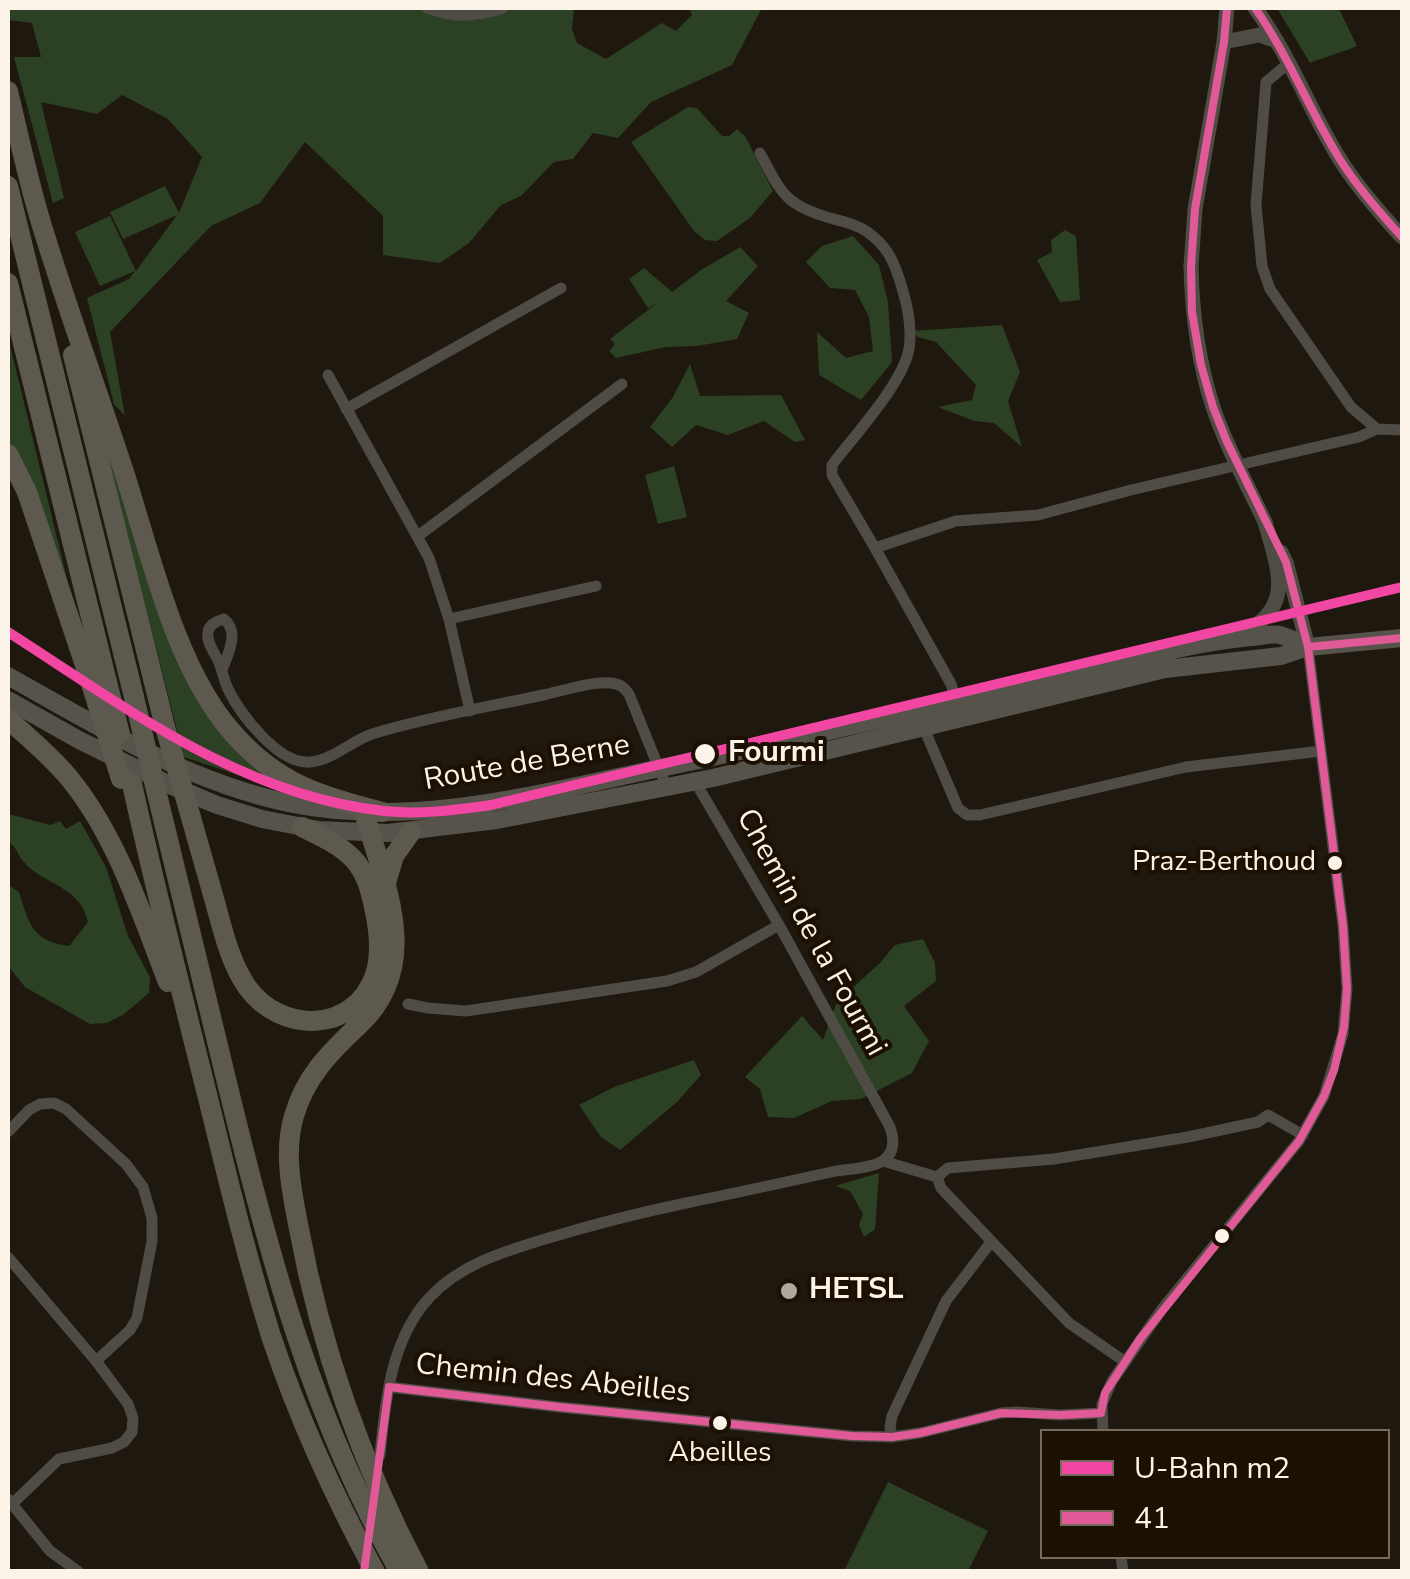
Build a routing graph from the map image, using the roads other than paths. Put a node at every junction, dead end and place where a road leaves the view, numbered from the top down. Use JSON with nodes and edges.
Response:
{"nodes":[{"id":1,"x":427,"y":8,"type":"edge"},
{"id":2,"x":502,"y":8,"type":"edge"},
{"id":3,"x":1226,"y":8,"type":"edge"},
{"id":4,"x":1255,"y":8,"type":"edge"},
{"id":5,"x":1277,"y":41,"type":"junction"},
{"id":6,"x":1224,"y":42,"type":"junction"},
{"id":7,"x":1289,"y":64,"type":"junction"},
{"id":8,"x":8,"y":92,"type":"edge"},
{"id":9,"x":760,"y":153,"type":"dead end"},
{"id":10,"x":8,"y":186,"type":"edge"},
{"id":11,"x":39,"y":215,"type":"junction"},
{"id":12,"x":1402,"y":237,"type":"edge"},
{"id":13,"x":8,"y":283,"type":"edge"},
{"id":14,"x":561,"y":288,"type":"dead end"},
{"id":15,"x":328,"y":374,"type":"dead end"},
{"id":16,"x":622,"y":384,"type":"dead end"},
{"id":17,"x":346,"y":409,"type":"junction"},
{"id":18,"x":1377,"y":429,"type":"junction"},
{"id":19,"x":1402,"y":430,"type":"edge"},
{"id":20,"x":8,"y":454,"type":"edge"},
{"id":21,"x":1265,"y":522,"type":"junction"},
{"id":22,"x":418,"y":536,"type":"junction"},
{"id":23,"x":876,"y":548,"type":"junction"},
{"id":24,"x":596,"y":586,"type":"dead end"},
{"id":25,"x":449,"y":619,"type":"junction"},
{"id":26,"x":1402,"y":638,"type":"edge"},
{"id":27,"x":1232,"y":639,"type":"junction"},
{"id":28,"x":1308,"y":647,"type":"junction"},
{"id":29,"x":222,"y":670,"type":"dead end"},
{"id":30,"x":8,"y":676,"type":"edge"},
{"id":31,"x":97,"y":678,"type":"junction"},
{"id":32,"x":8,"y":700,"type":"edge"},
{"id":33,"x":957,"y":701,"type":"junction"},
{"id":34,"x":470,"y":711,"type":"junction"},
{"id":35,"x":8,"y":719,"type":"edge"},
{"id":36,"x":924,"y":726,"type":"junction"},
{"id":37,"x":1321,"y":751,"type":"junction"},
{"id":38,"x":685,"y":764,"type":"junction"},
{"id":39,"x":662,"y":777,"type":"junction"},
{"id":40,"x":694,"y":781,"type":"junction"},
{"id":41,"x":373,"y":812,"type":"junction"},
{"id":42,"x":302,"y":827,"type":"junction"},
{"id":43,"x":411,"y":832,"type":"junction"},
{"id":44,"x":370,"y":833,"type":"junction"},
{"id":45,"x":385,"y":885,"type":"junction"},
{"id":46,"x":779,"y":925,"type":"junction"},
{"id":47,"x":408,"y":1004,"type":"dead end"},
{"id":48,"x":198,"y":1058,"type":"junction"},
{"id":49,"x":8,"y":1132,"type":"edge"},
{"id":50,"x":1303,"y":1135,"type":"junction"},
{"id":51,"x":883,"y":1161,"type":"junction"},
{"id":52,"x":937,"y":1178,"type":"junction"},
{"id":53,"x":991,"y":1242,"type":"junction"},
{"id":54,"x":8,"y":1257,"type":"edge"},
{"id":55,"x":96,"y":1361,"type":"junction"},
{"id":56,"x":1124,"y":1361,"type":"junction"},
{"id":57,"x":389,"y":1387,"type":"junction"},
{"id":58,"x":1101,"y":1413,"type":"junction"},
{"id":59,"x":1103,"y":1429,"type":"edge"},
{"id":60,"x":892,"y":1437,"type":"junction"},
{"id":61,"x":380,"y":1455,"type":"dead end"},
{"id":62,"x":9,"y":1502,"type":"edge"},
{"id":63,"x":78,"y":1572,"type":"edge"},
{"id":64,"x":375,"y":1572,"type":"edge"},
{"id":65,"x":400,"y":1572,"type":"edge"},
{"id":66,"x":419,"y":1572,"type":"edge"}],
"edges":[{"from":1,"to":2,"type":"street"},
{"from":3,"to":6,"type":"main road"},
{"from":4,"to":5,"type":"main road"},
{"from":5,"to":6,"type":"main road"},
{"from":5,"to":7,"type":"main road"},
{"from":6,"to":21,"type":"main road","bridge":true},
{"from":7,"to":12,"type":"main road"},
{"from":7,"to":18,"type":"street"},
{"from":8,"to":11,"type":"highway"},
{"from":9,"to":23,"type":"street"},
{"from":10,"to":65,"type":"highway","bridge":true},
{"from":11,"to":41,"type":"highway"},
{"from":11,"to":42,"type":"highway","bridge":true},
{"from":13,"to":31,"type":"highway"},
{"from":14,"to":17,"type":"street"},
{"from":15,"to":17,"type":"street"},
{"from":16,"to":22,"type":"street"},
{"from":17,"to":22,"type":"street"},
{"from":18,"to":19,"type":"street"},
{"from":18,"to":23,"type":"street"},
{"from":20,"to":31,"type":"highway"},
{"from":21,"to":27,"type":"main road"},
{"from":21,"to":28,"type":"main road"},
{"from":22,"to":25,"type":"street"},
{"from":23,"to":33,"type":"street"},
{"from":24,"to":25,"type":"street"},
{"from":25,"to":34,"type":"street"},
{"from":26,"to":28,"type":"main road","name":"Route de Berne"},
{"from":27,"to":28,"type":"main road","name":"Route de Berne"},
{"from":27,"to":33,"type":"main road","name":"Route de Berne"},
{"from":28,"to":36,"type":"main road","name":"Route de Berne"},
{"from":28,"to":37,"type":"street"},
{"from":29,"to":34,"type":"street"},
{"from":30,"to":41,"type":"main road","name":"Route de Berne"},
{"from":31,"to":48,"type":"highway","bridge":true},
{"from":32,"to":42,"type":"main road","name":"Route de Berne"},
{"from":33,"to":38,"type":"main road","name":"Route de Berne"},
{"from":34,"to":39,"type":"street"},
{"from":35,"to":48,"type":"highway"},
{"from":36,"to":37,"type":"street"},
{"from":36,"to":40,"type":"main road","name":"Route de Berne"},
{"from":37,"to":50,"type":"street"},
{"from":38,"to":39,"type":"main road","name":"Route de Berne"},
{"from":38,"to":40,"type":"street","name":"Chemin de la Fourmi"},
{"from":39,"to":40,"type":"main road","name":"Route de Berne"},
{"from":39,"to":41,"type":"main road","name":"Route de Berne"},
{"from":39,"to":43,"type":"main road","name":"Route de Berne"},
{"from":40,"to":46,"type":"street","name":"Chemin de la Fourmi"},
{"from":41,"to":44,"type":"highway"},
{"from":42,"to":44,"type":"main road","name":"Route de Berne"},
{"from":43,"to":44,"type":"main road","name":"Route de Berne"},
{"from":43,"to":45,"type":"highway"},
{"from":44,"to":45,"type":"highway"},
{"from":45,"to":66,"type":"highway"},
{"from":46,"to":47,"type":"street"},
{"from":46,"to":51,"type":"street","name":"Chemin de la Fourmi"},
{"from":48,"to":64,"type":"highway"},
{"from":49,"to":55,"type":"street"},
{"from":50,"to":52,"type":"street"},
{"from":50,"to":56,"type":"street"},
{"from":51,"to":52,"type":"street"},
{"from":51,"to":57,"type":"street"},
{"from":52,"to":53,"type":"street"},
{"from":53,"to":56,"type":"street"},
{"from":53,"to":60,"type":"street"},
{"from":54,"to":55,"type":"street"},
{"from":55,"to":62,"type":"street"},
{"from":56,"to":58,"type":"street"},
{"from":57,"to":60,"type":"street","name":"Chemin des Abeilles"},
{"from":57,"to":61,"type":"street"},
{"from":58,"to":59,"type":"street"},
{"from":58,"to":60,"type":"street","name":"Chemin des Abeilles"},
{"from":62,"to":63,"type":"street"}]}
